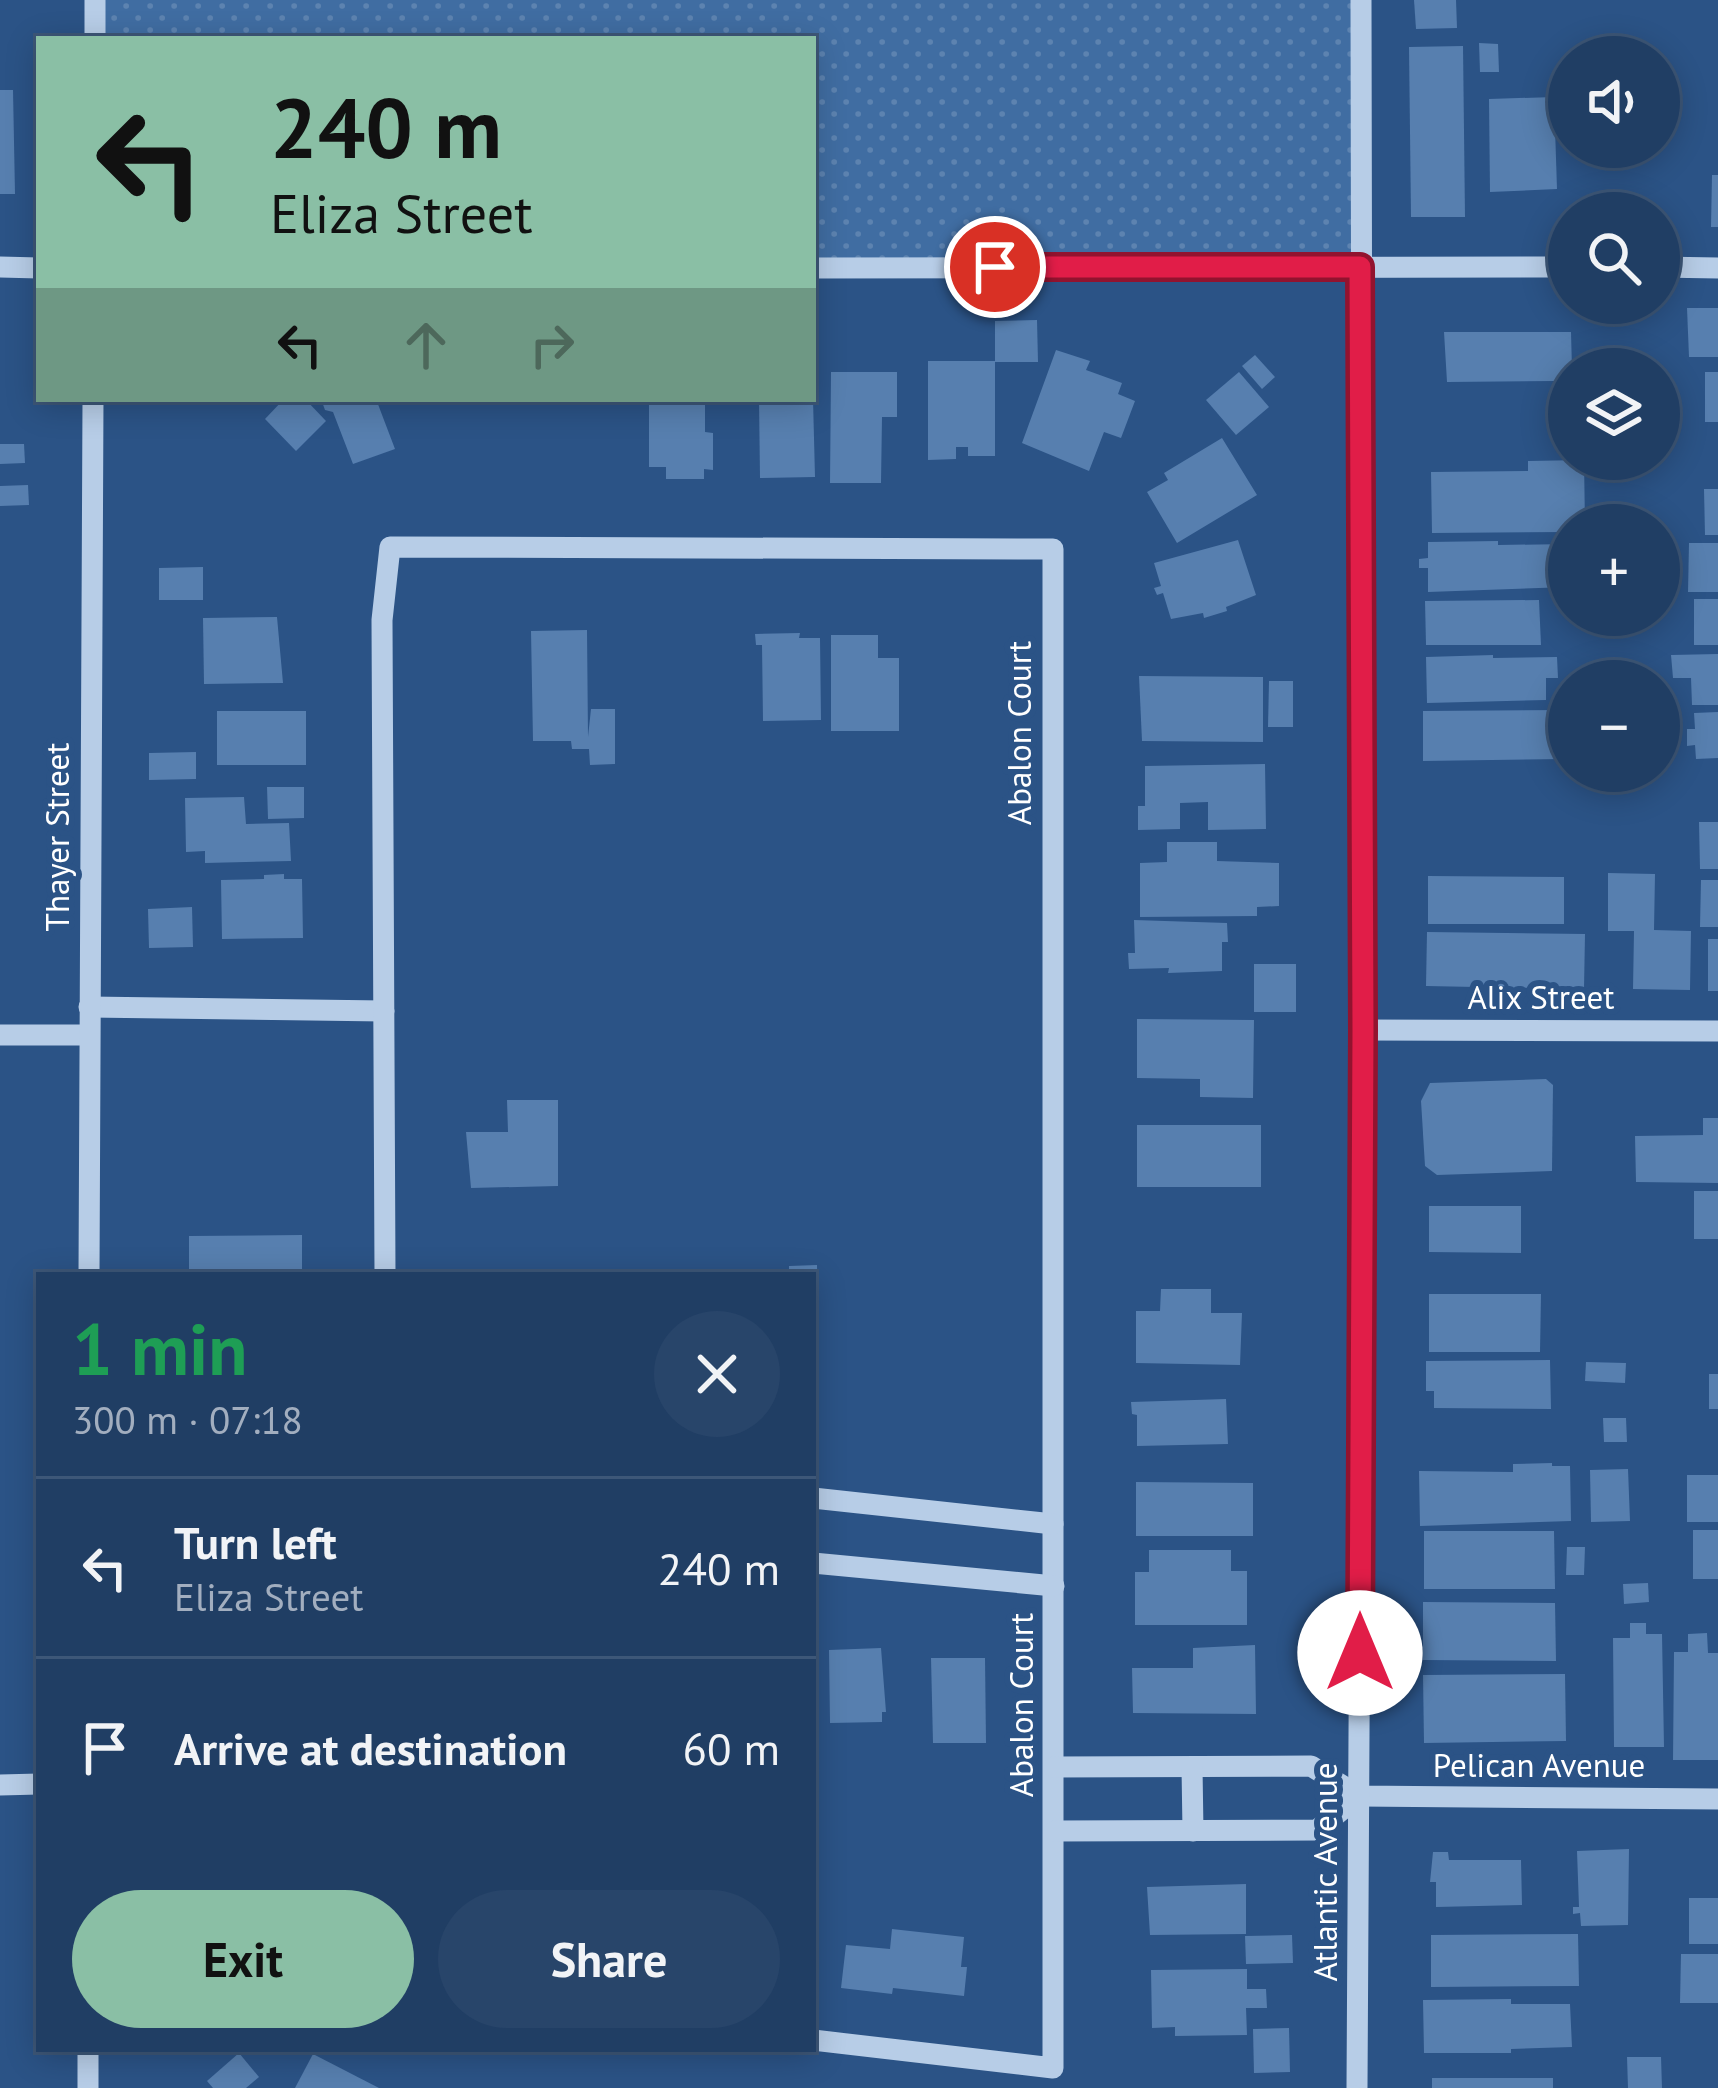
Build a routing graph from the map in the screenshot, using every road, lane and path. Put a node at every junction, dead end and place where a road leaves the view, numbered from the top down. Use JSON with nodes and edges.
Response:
{"nodes":[{"id":1,"x":95,"y":0,"type":"edge"},
{"id":2,"x":1361,"y":0,"type":"edge"},
{"id":3,"x":94,"y":36,"type":"edge"},
{"id":4,"x":0,"y":267,"type":"edge"},
{"id":5,"x":1360,"y":267,"type":"junction"},
{"id":6,"x":1548,"y":267,"type":"edge"},
{"id":7,"x":36,"y":268,"type":"edge"},
{"id":8,"x":816,"y":268,"type":"edge"},
{"id":9,"x":1680,"y":268,"type":"edge"},
{"id":10,"x":1718,"y":268,"type":"edge"},
{"id":11,"x":93,"y":402,"type":"edge"},
{"id":12,"x":89,"y":1007,"type":"junction"},
{"id":13,"x":384,"y":1011,"type":"junction"},
{"id":14,"x":1363,"y":1030,"type":"junction"},
{"id":15,"x":1718,"y":1031,"type":"edge"},
{"id":16,"x":0,"y":1035,"type":"edge"},
{"id":17,"x":89,"y":1035,"type":"junction"},
{"id":18,"x":89,"y":1272,"type":"edge"},
{"id":19,"x":386,"y":1272,"type":"edge"},
{"id":20,"x":816,"y":1498,"type":"edge"},
{"id":21,"x":1053,"y":1524,"type":"junction"},
{"id":22,"x":816,"y":1563,"type":"edge"},
{"id":23,"x":1054,"y":1586,"type":"junction"},
{"id":24,"x":1192,"y":1767,"type":"junction"},
{"id":25,"x":1054,"y":1768,"type":"junction"},
{"id":26,"x":36,"y":1784,"type":"edge"},
{"id":27,"x":0,"y":1785,"type":"edge"},
{"id":28,"x":1359,"y":1796,"type":"junction"},
{"id":29,"x":1718,"y":1799,"type":"edge"},
{"id":30,"x":1055,"y":1831,"type":"junction"},
{"id":31,"x":1193,"y":1831,"type":"junction"},
{"id":32,"x":816,"y":2040,"type":"edge"},
{"id":33,"x":88,"y":2052,"type":"edge"},
{"id":34,"x":88,"y":2088,"type":"edge"},
{"id":35,"x":1357,"y":2088,"type":"edge"}],
"edges":[{"from":1,"to":3,"type":"street"},
{"from":2,"to":5,"type":"street","name":"Atlantic Avenue"},
{"from":4,"to":7,"type":"street"},
{"from":5,"to":6,"type":"street"},
{"from":5,"to":8,"type":"street"},
{"from":5,"to":14,"type":"street","name":"Atlantic Avenue"},
{"from":9,"to":10,"type":"street"},
{"from":11,"to":12,"type":"street","name":"Thayer Street"},
{"from":12,"to":13,"type":"street"},
{"from":12,"to":17,"type":"street","name":"Thayer Street"},
{"from":13,"to":19,"type":"street","name":"Abalon Court"},
{"from":13,"to":21,"type":"street","name":"Abalon Court"},
{"from":14,"to":15,"type":"street","name":"Alix Street"},
{"from":14,"to":28,"type":"street","name":"Atlantic Avenue"},
{"from":16,"to":17,"type":"street"},
{"from":17,"to":18,"type":"street","name":"Thayer Street"},
{"from":20,"to":21,"type":"street"},
{"from":21,"to":23,"type":"street","name":"Abalon Court"},
{"from":22,"to":23,"type":"street"},
{"from":23,"to":25,"type":"street","name":"Abalon Court"},
{"from":24,"to":25,"type":"street","name":"Pelican Avenue"},
{"from":24,"to":28,"type":"street","name":"Pelican Avenue"},
{"from":24,"to":31,"type":"street"},
{"from":25,"to":30,"type":"street","name":"Abalon Court"},
{"from":26,"to":27,"type":"street"},
{"from":28,"to":29,"type":"street","name":"Pelican Avenue"},
{"from":28,"to":31,"type":"street"},
{"from":28,"to":35,"type":"street","name":"Atlantic Avenue"},
{"from":30,"to":31,"type":"street"},
{"from":30,"to":32,"type":"street","name":"Abalon Court"},
{"from":33,"to":34,"type":"street"}]}
